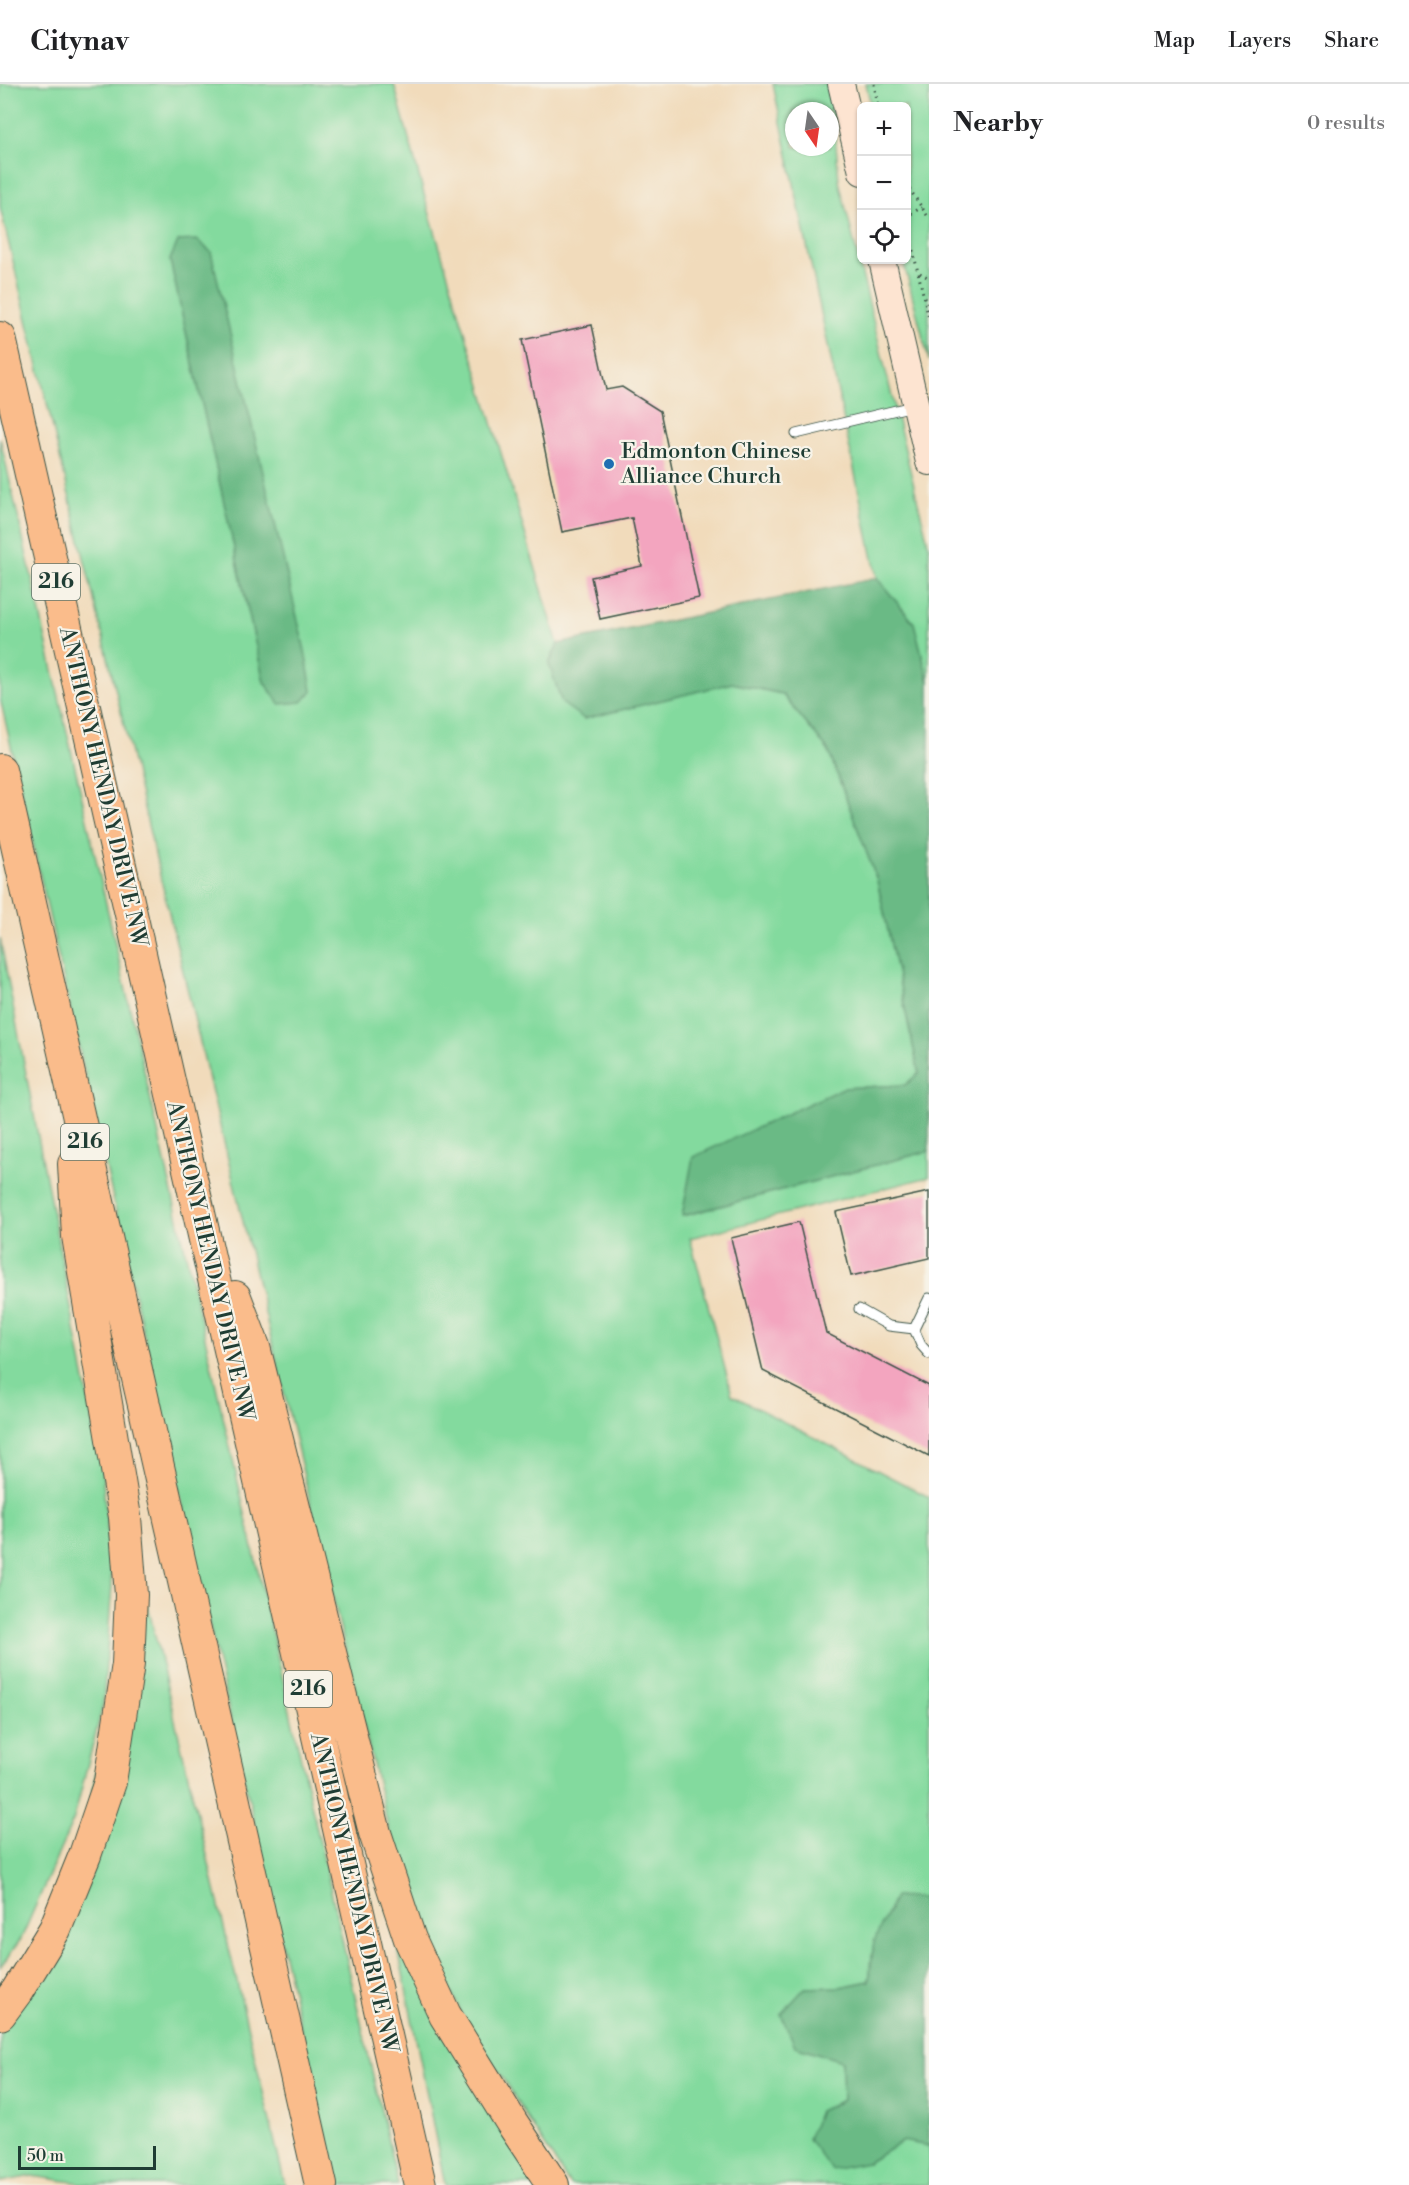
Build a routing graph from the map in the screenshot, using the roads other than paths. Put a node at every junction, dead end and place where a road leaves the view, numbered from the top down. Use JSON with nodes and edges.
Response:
{"nodes":[{"id":1,"x":841,"y":84,"type":"edge"},
{"id":2,"x":857,"y":156,"type":"edge"},
{"id":3,"x":883,"y":264,"type":"edge"},
{"id":4,"x":0,"y":338,"type":"edge"},
{"id":5,"x":921,"y":408,"type":"edge"},
{"id":6,"x":796,"y":434,"type":"dead end"},
{"id":7,"x":929,"y":462,"type":"edge"},
{"id":8,"x":0,"y":770,"type":"edge"},
{"id":9,"x":68,"y":1071,"type":"junction"},
{"id":10,"x":195,"y":1192,"type":"junction"},
{"id":11,"x":929,"y":1298,"type":"edge"},
{"id":12,"x":859,"y":1309,"type":"dead end"},
{"id":13,"x":914,"y":1329,"type":"junction"},
{"id":14,"x":929,"y":1354,"type":"edge"},
{"id":15,"x":0,"y":2014,"type":"edge"},
{"id":16,"x":321,"y":2185,"type":"edge"},
{"id":17,"x":420,"y":2185,"type":"edge"},
{"id":18,"x":553,"y":2185,"type":"edge"}],
"edges":[{"from":1,"to":2,"type":"main road"},
{"from":3,"to":5,"type":"main road"},
{"from":4,"to":10,"type":"highway","name":"ANTHONY HENDAY DRIVE NW","number":"216"},
{"from":5,"to":6,"type":"lane"},
{"from":5,"to":7,"type":"main road"},
{"from":8,"to":9,"type":"highway","number":"216"},
{"from":9,"to":15,"type":"highway"},
{"from":9,"to":16,"type":"highway","number":"216"},
{"from":10,"to":17,"type":"highway","name":"ANTHONY HENDAY DRIVE NW","number":"216"},
{"from":10,"to":18,"type":"highway"},
{"from":11,"to":13,"type":"lane"},
{"from":12,"to":13,"type":"lane"},
{"from":13,"to":14,"type":"lane"}]}
